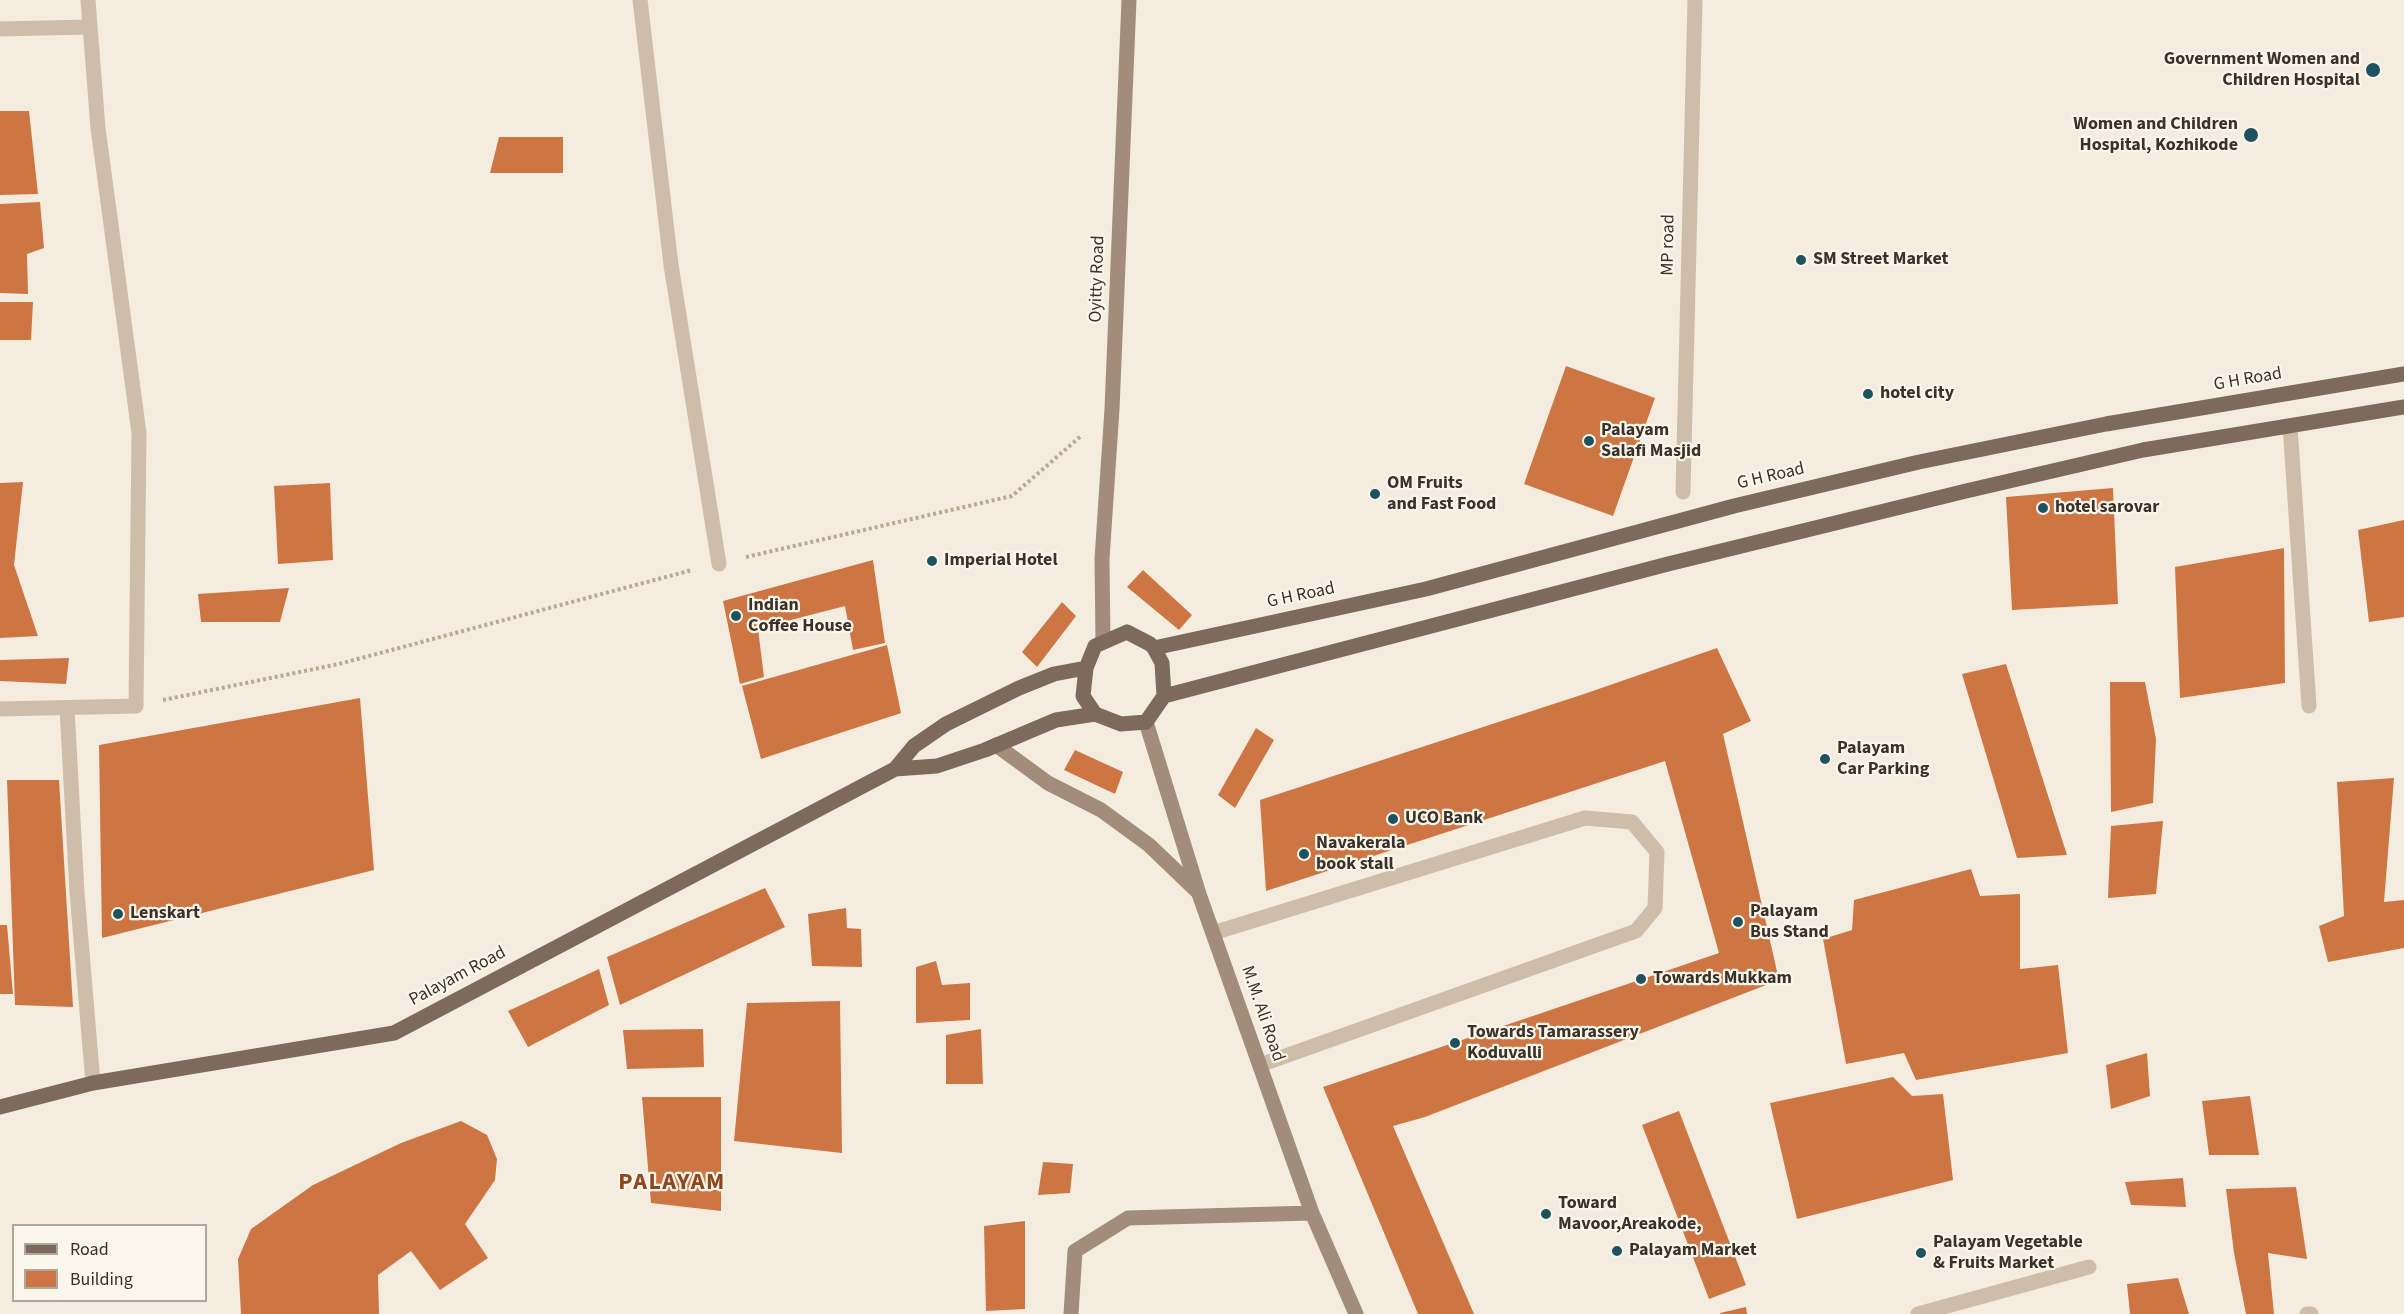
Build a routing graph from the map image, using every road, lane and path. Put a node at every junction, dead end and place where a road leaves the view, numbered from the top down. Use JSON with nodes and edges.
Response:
{"nodes":[{"id":1,"x":88,"y":0,"type":"edge"},
{"id":2,"x":640,"y":0,"type":"edge"},
{"id":3,"x":1129,"y":0,"type":"edge"},
{"id":4,"x":1695,"y":0,"type":"edge"},
{"id":5,"x":88,"y":27,"type":"junction"},
{"id":6,"x":0,"y":29,"type":"edge"},
{"id":7,"x":2404,"y":374,"type":"edge"},
{"id":8,"x":2404,"y":407,"type":"edge"},
{"id":9,"x":1112,"y":409,"type":"junction"},
{"id":10,"x":2290,"y":426,"type":"junction"},
{"id":11,"x":1683,"y":492,"type":"dead end"},
{"id":12,"x":719,"y":564,"type":"junction"},
{"id":13,"x":1103,"y":642,"type":"junction"},
{"id":14,"x":1154,"y":648,"type":"junction"},
{"id":15,"x":1086,"y":668,"type":"junction"},
{"id":16,"x":1164,"y":696,"type":"junction"},
{"id":17,"x":136,"y":706,"type":"junction"},
{"id":18,"x":2309,"y":706,"type":"dead end"},
{"id":19,"x":67,"y":708,"type":"junction"},
{"id":20,"x":0,"y":709,"type":"edge"},
{"id":21,"x":1095,"y":714,"type":"junction"},
{"id":22,"x":1146,"y":722,"type":"junction"},
{"id":23,"x":996,"y":745,"type":"junction"},
{"id":24,"x":895,"y":769,"type":"junction"},
{"id":25,"x":1199,"y":894,"type":"junction"},
{"id":26,"x":1213,"y":933,"type":"junction"},
{"id":27,"x":1260,"y":1065,"type":"junction"},
{"id":28,"x":93,"y":1083,"type":"junction"},
{"id":29,"x":0,"y":1107,"type":"edge"},
{"id":30,"x":1311,"y":1214,"type":"junction"},
{"id":31,"x":2089,"y":1267,"type":"dead end"},
{"id":32,"x":1071,"y":1314,"type":"edge"},
{"id":33,"x":1356,"y":1314,"type":"edge"},
{"id":34,"x":1918,"y":1314,"type":"edge"}],
"edges":[{"from":1,"to":5,"type":"street"},
{"from":2,"to":12,"type":"street"},
{"from":3,"to":9,"type":"main road","name":"Oyitty Road"},
{"from":4,"to":11,"type":"street","name":"MP road"},
{"from":5,"to":6,"type":"street"},
{"from":5,"to":17,"type":"street"},
{"from":7,"to":14,"type":"main road","name":"G H Road"},
{"from":8,"to":10,"type":"main road"},
{"from":9,"to":12,"type":"path"},
{"from":9,"to":13,"type":"main road","name":"Oyitty Road"},
{"from":10,"to":16,"type":"main road"},
{"from":10,"to":18,"type":"street"},
{"from":12,"to":17,"type":"path"},
{"from":13,"to":14,"type":"main road"},
{"from":13,"to":15,"type":"main road"},
{"from":14,"to":16,"type":"main road"},
{"from":15,"to":21,"type":"main road"},
{"from":15,"to":24,"type":"main road"},
{"from":16,"to":22,"type":"main road"},
{"from":17,"to":19,"type":"street"},
{"from":19,"to":20,"type":"street"},
{"from":19,"to":28,"type":"street"},
{"from":21,"to":22,"type":"main road"},
{"from":21,"to":23,"type":"main road"},
{"from":22,"to":25,"type":"main road","name":"M.M. Ali Road"},
{"from":23,"to":24,"type":"main road"},
{"from":23,"to":25,"type":"main road"},
{"from":24,"to":28,"type":"main road","name":"Palayam Road"},
{"from":25,"to":26,"type":"main road","name":"M.M. Ali Road"},
{"from":26,"to":27,"type":"main road","name":"M.M. Ali Road"},
{"from":26,"to":27,"type":"street"},
{"from":27,"to":30,"type":"main road","name":"M.M. Ali Road"},
{"from":28,"to":29,"type":"main road","name":"Palayam Road"},
{"from":30,"to":32,"type":"main road"},
{"from":30,"to":33,"type":"main road","name":"M.M. Ali Road"},
{"from":31,"to":34,"type":"street"}]}
